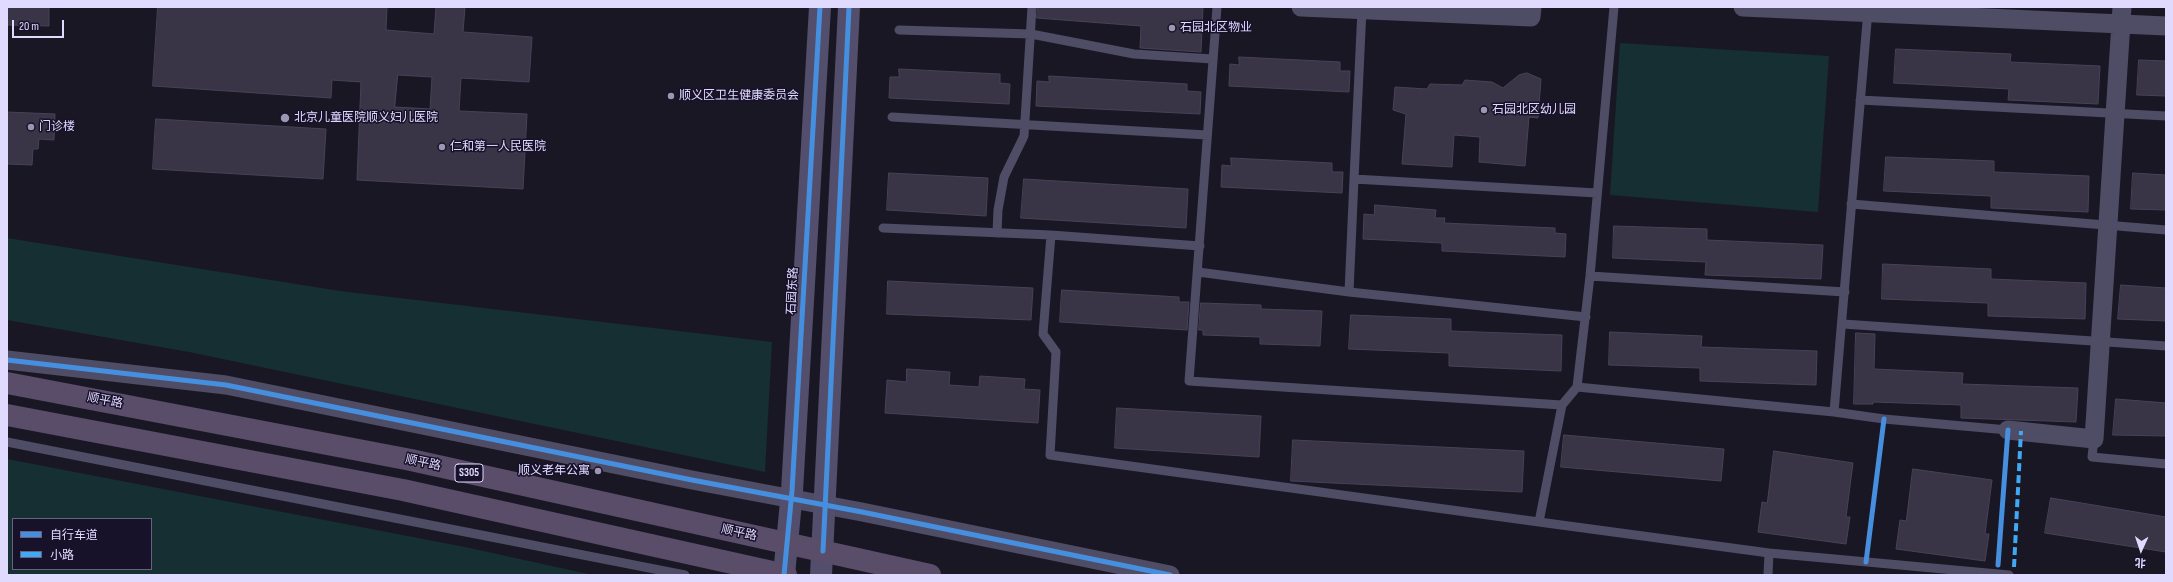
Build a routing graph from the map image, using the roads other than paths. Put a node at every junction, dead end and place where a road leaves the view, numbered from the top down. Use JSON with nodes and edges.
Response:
{"nodes":[{"id":1,"x":820,"y":7,"type":"edge"},
{"id":2,"x":849,"y":7,"type":"edge"},
{"id":3,"x":1032,"y":7,"type":"edge"},
{"id":4,"x":1216,"y":7,"type":"edge"},
{"id":5,"x":1302,"y":7,"type":"edge"},
{"id":6,"x":1532,"y":7,"type":"edge"},
{"id":7,"x":1614,"y":7,"type":"edge"},
{"id":8,"x":1743,"y":7,"type":"edge"},
{"id":9,"x":1362,"y":9,"type":"junction"},
{"id":10,"x":1868,"y":10,"type":"edge"},
{"id":11,"x":2121,"y":15,"type":"edge"},
{"id":12,"x":2166,"y":26,"type":"edge"},
{"id":13,"x":899,"y":30,"type":"dead end"},
{"id":14,"x":1031,"y":34,"type":"junction"},
{"id":15,"x":1213,"y":58,"type":"junction"},
{"id":16,"x":1860,"y":100,"type":"junction"},
{"id":17,"x":2116,"y":112,"type":"junction"},
{"id":18,"x":2166,"y":116,"type":"edge"},
{"id":19,"x":892,"y":117,"type":"dead end"},
{"id":20,"x":1026,"y":123,"type":"junction"},
{"id":21,"x":1208,"y":135,"type":"junction"},
{"id":22,"x":1354,"y":179,"type":"junction"},
{"id":23,"x":1597,"y":193,"type":"junction"},
{"id":24,"x":1851,"y":204,"type":"junction"},
{"id":25,"x":2107,"y":226,"type":"junction"},
{"id":26,"x":883,"y":228,"type":"dead end"},
{"id":27,"x":2166,"y":230,"type":"edge"},
{"id":28,"x":997,"y":234,"type":"junction"},
{"id":29,"x":1051,"y":235,"type":"junction"},
{"id":30,"x":1200,"y":246,"type":"junction"},
{"id":31,"x":1198,"y":272,"type":"junction"},
{"id":32,"x":1590,"y":276,"type":"junction"},
{"id":33,"x":1349,"y":292,"type":"junction"},
{"id":34,"x":1844,"y":292,"type":"junction"},
{"id":35,"x":1586,"y":317,"type":"junction"},
{"id":36,"x":1843,"y":324,"type":"junction"},
{"id":37,"x":2099,"y":342,"type":"junction"},
{"id":38,"x":2166,"y":346,"type":"edge"},
{"id":39,"x":7,"y":360,"type":"edge"},
{"id":40,"x":7,"y":383,"type":"edge"},
{"id":41,"x":1576,"y":387,"type":"junction"},
{"id":42,"x":1562,"y":405,"type":"junction"},
{"id":43,"x":1834,"y":412,"type":"junction"},
{"id":44,"x":7,"y":415,"type":"edge"},
{"id":45,"x":2008,"y":430,"type":"joint"},
{"id":46,"x":2094,"y":439,"type":"junction"},
{"id":47,"x":7,"y":442,"type":"edge"},
{"id":48,"x":2166,"y":464,"type":"edge"},
{"id":49,"x":791,"y":499,"type":"junction"},
{"id":50,"x":825,"y":505,"type":"junction"},
{"id":51,"x":1539,"y":522,"type":"junction"},
{"id":52,"x":788,"y":544,"type":"junction"},
{"id":53,"x":823,"y":551,"type":"junction"},
{"id":54,"x":1769,"y":553,"type":"junction"},
{"id":55,"x":685,"y":575,"type":"edge"},
{"id":56,"x":785,"y":575,"type":"edge"},
{"id":57,"x":821,"y":575,"type":"edge"},
{"id":58,"x":930,"y":575,"type":"edge"},
{"id":59,"x":1170,"y":575,"type":"edge"},
{"id":60,"x":1768,"y":575,"type":"edge"},
{"id":61,"x":2009,"y":575,"type":"edge"}],
"edges":[{"from":1,"to":49,"type":"main road","name":"石园东路"},
{"from":2,"to":50,"type":"main road"},
{"from":3,"to":14,"type":"lane"},
{"from":4,"to":15,"type":"lane"},
{"from":5,"to":9,"type":"street"},
{"from":6,"to":9,"type":"street"},
{"from":7,"to":23,"type":"lane"},
{"from":8,"to":10,"type":"street"},
{"from":9,"to":22,"type":"lane"},
{"from":10,"to":11,"type":"street"},
{"from":10,"to":16,"type":"lane"},
{"from":11,"to":12,"type":"street"},
{"from":11,"to":17,"type":"street"},
{"from":13,"to":14,"type":"lane"},
{"from":14,"to":15,"type":"lane"},
{"from":14,"to":20,"type":"lane"},
{"from":15,"to":21,"type":"lane"},
{"from":16,"to":17,"type":"lane"},
{"from":16,"to":24,"type":"lane"},
{"from":17,"to":18,"type":"lane"},
{"from":17,"to":25,"type":"street"},
{"from":19,"to":20,"type":"lane"},
{"from":20,"to":21,"type":"lane"},
{"from":20,"to":28,"type":"lane"},
{"from":21,"to":30,"type":"lane"},
{"from":22,"to":23,"type":"lane"},
{"from":22,"to":33,"type":"lane"},
{"from":23,"to":32,"type":"lane"},
{"from":24,"to":25,"type":"lane"},
{"from":24,"to":34,"type":"lane"},
{"from":25,"to":27,"type":"lane"},
{"from":25,"to":37,"type":"street"},
{"from":26,"to":28,"type":"lane"},
{"from":28,"to":29,"type":"lane"},
{"from":29,"to":30,"type":"lane"},
{"from":29,"to":51,"type":"lane"},
{"from":30,"to":31,"type":"lane"},
{"from":31,"to":33,"type":"lane"},
{"from":31,"to":42,"type":"lane"},
{"from":32,"to":34,"type":"lane"},
{"from":32,"to":35,"type":"lane"},
{"from":33,"to":35,"type":"lane"},
{"from":34,"to":36,"type":"lane"},
{"from":35,"to":41,"type":"lane"},
{"from":36,"to":37,"type":"lane"},
{"from":36,"to":43,"type":"lane"},
{"from":37,"to":38,"type":"lane"},
{"from":37,"to":46,"type":"street"},
{"from":39,"to":49,"type":"street"},
{"from":40,"to":52,"type":"main road","name":"顺平路","number":"S305"},
{"from":41,"to":42,"type":"lane"},
{"from":41,"to":43,"type":"lane"},
{"from":42,"to":51,"type":"lane"},
{"from":43,"to":45,"type":"lane"},
{"from":44,"to":56,"type":"main road"},
{"from":45,"to":46,"type":"street"},
{"from":46,"to":48,"type":"lane"},
{"from":47,"to":55,"type":"lane"},
{"from":49,"to":50,"type":"street"},
{"from":49,"to":52,"type":"main road","name":"石园东路"},
{"from":50,"to":53,"type":"main road"},
{"from":50,"to":59,"type":"street"},
{"from":51,"to":54,"type":"lane"},
{"from":52,"to":53,"type":"main road","name":"顺平路","number":"S305"},
{"from":52,"to":56,"type":"main road","name":"石园东路"},
{"from":53,"to":57,"type":"main road"},
{"from":53,"to":58,"type":"main road","name":"顺平路","number":"S305"},
{"from":54,"to":60,"type":"lane"},
{"from":54,"to":61,"type":"lane"}]}
